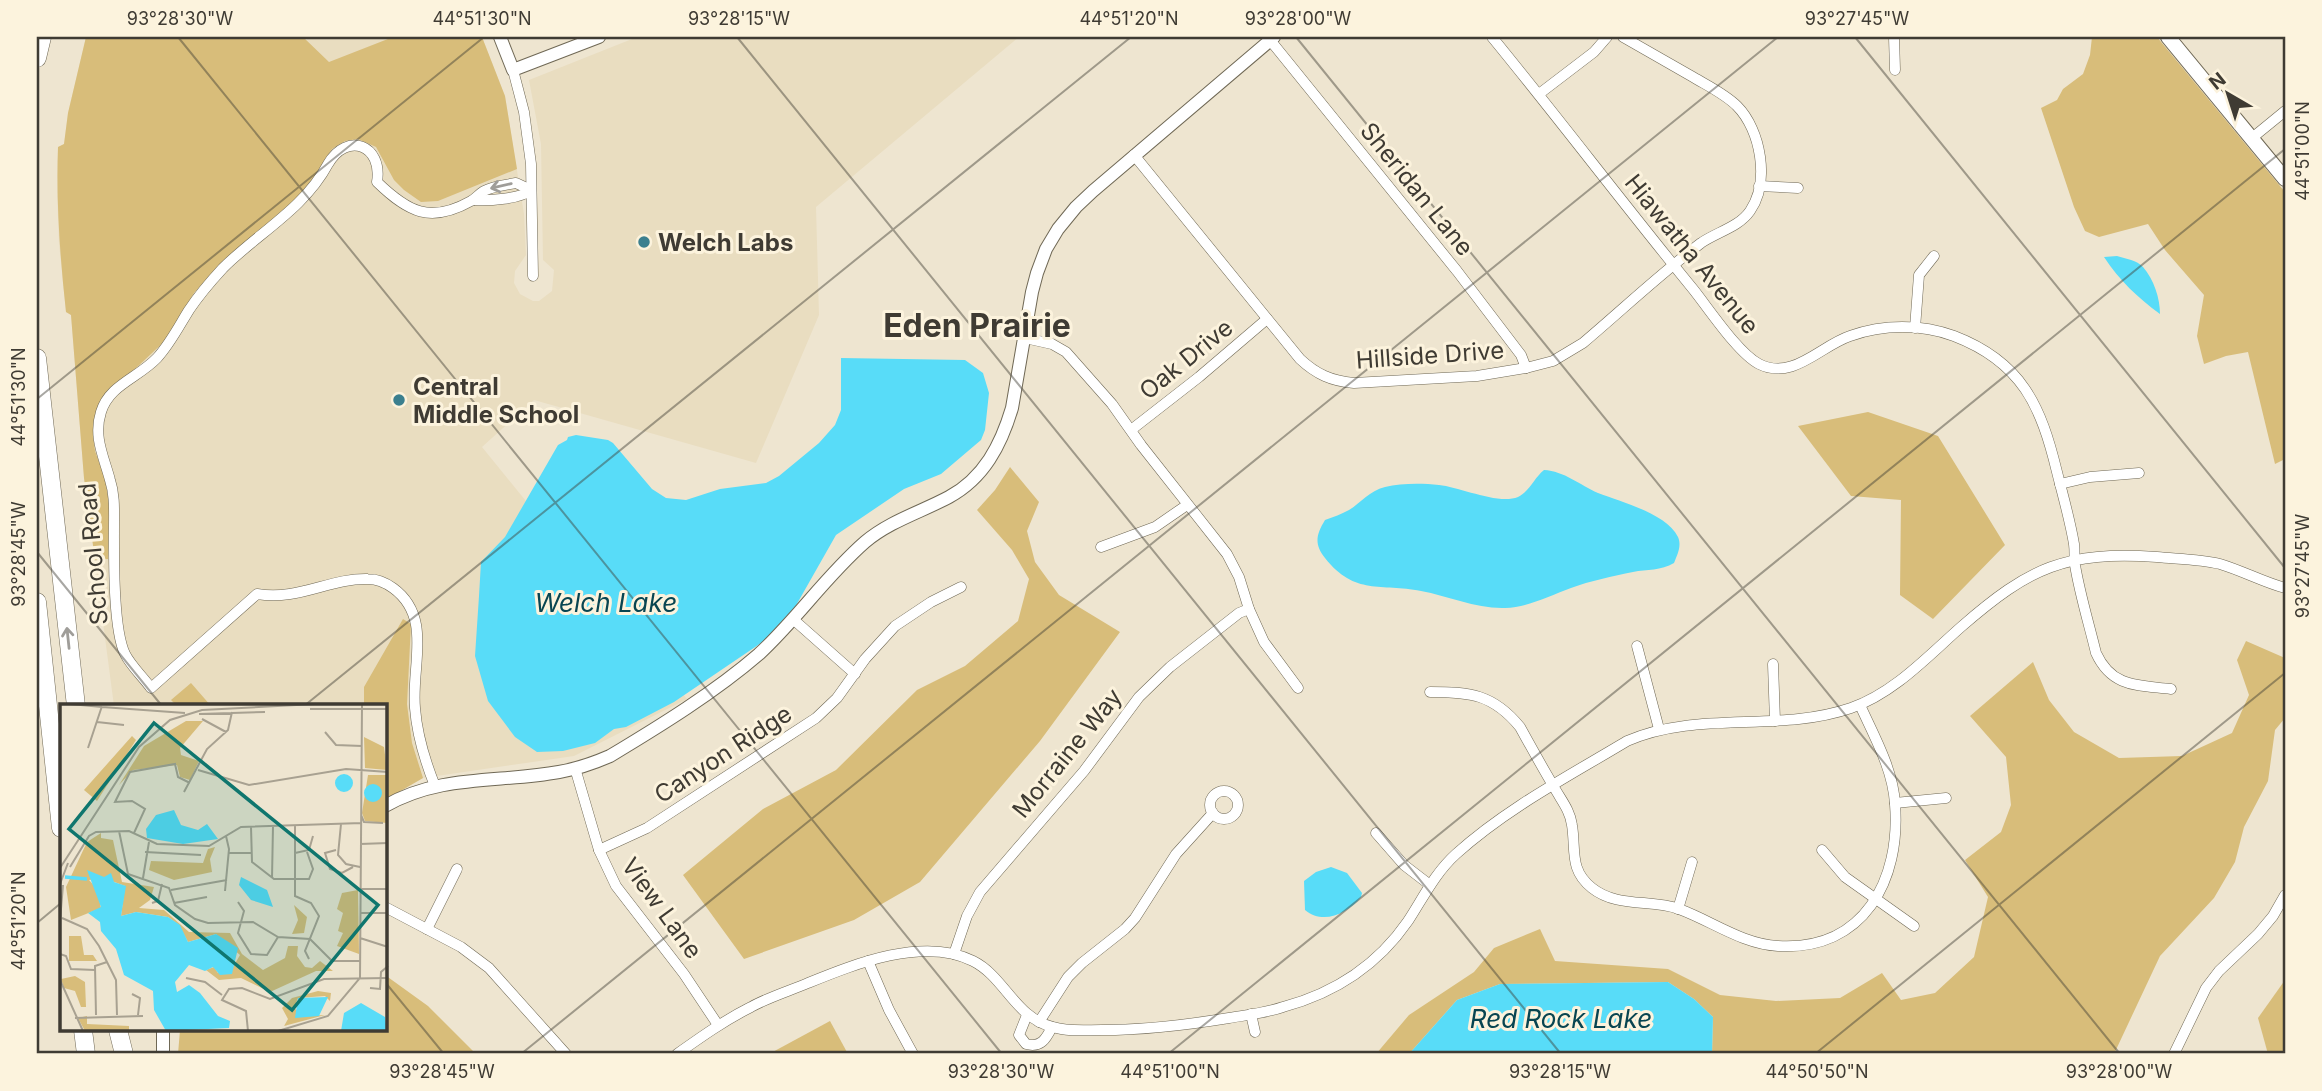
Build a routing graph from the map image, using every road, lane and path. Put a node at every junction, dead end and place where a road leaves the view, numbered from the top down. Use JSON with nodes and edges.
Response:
{"nodes":[{"id":1,"x":42,"y":37,"type":"edge"},
{"id":2,"x":500,"y":37,"type":"edge"},
{"id":3,"x":599,"y":37,"type":"edge"},
{"id":4,"x":1492,"y":37,"type":"edge"},
{"id":5,"x":1607,"y":37,"type":"edge"},
{"id":6,"x":1623,"y":37,"type":"edge"},
{"id":7,"x":1895,"y":37,"type":"edge"},
{"id":8,"x":2168,"y":37,"type":"edge"},
{"id":9,"x":1272,"y":38,"type":"edge"},
{"id":10,"x":37,"y":58,"type":"edge"},
{"id":11,"x":513,"y":70,"type":"junction"},
{"id":12,"x":1895,"y":70,"type":"dead end"},
{"id":13,"x":1539,"y":94,"type":"junction"},
{"id":14,"x":2285,"y":111,"type":"edge"},
{"id":15,"x":2252,"y":138,"type":"junction"},
{"id":16,"x":1134,"y":155,"type":"junction"},
{"id":17,"x":2285,"y":179,"type":"edge"},
{"id":18,"x":1759,"y":186,"type":"junction"},
{"id":19,"x":1798,"y":188,"type":"dead end"},
{"id":20,"x":531,"y":190,"type":"junction"},
{"id":21,"x":1934,"y":256,"type":"dead end"},
{"id":22,"x":1673,"y":265,"type":"junction"},
{"id":23,"x":533,"y":276,"type":"dead end"},
{"id":24,"x":1267,"y":319,"type":"junction"},
{"id":25,"x":1915,"y":328,"type":"junction"},
{"id":26,"x":1025,"y":338,"type":"junction"},
{"id":27,"x":37,"y":358,"type":"edge"},
{"id":28,"x":1526,"y":368,"type":"junction"},
{"id":29,"x":1131,"y":430,"type":"junction"},
{"id":30,"x":2139,"y":473,"type":"dead end"},
{"id":31,"x":2060,"y":484,"type":"junction"},
{"id":32,"x":1187,"y":505,"type":"junction"},
{"id":33,"x":1101,"y":547,"type":"dead end"},
{"id":34,"x":2075,"y":559,"type":"junction"},
{"id":35,"x":961,"y":587,"type":"dead end"},
{"id":36,"x":2285,"y":588,"type":"edge"},
{"id":37,"x":37,"y":602,"type":"edge"},
{"id":38,"x":1249,"y":609,"type":"junction"},
{"id":39,"x":794,"y":620,"type":"junction"},
{"id":40,"x":1637,"y":646,"type":"dead end"},
{"id":41,"x":1773,"y":664,"type":"dead end"},
{"id":42,"x":855,"y":674,"type":"junction"},
{"id":43,"x":1298,"y":688,"type":"dead end"},
{"id":44,"x":2171,"y":689,"type":"dead end"},
{"id":45,"x":1430,"y":692,"type":"dead end"},
{"id":46,"x":76,"y":704,"type":"edge"},
{"id":47,"x":1860,"y":705,"type":"junction"},
{"id":48,"x":1775,"y":720,"type":"junction"},
{"id":49,"x":1659,"y":729,"type":"junction"},
{"id":50,"x":575,"y":768,"type":"junction"},
{"id":51,"x":1553,"y":785,"type":"junction"},
{"id":52,"x":435,"y":786,"type":"junction"},
{"id":53,"x":1946,"y":798,"type":"dead end"},
{"id":54,"x":1895,"y":803,"type":"junction"},
{"id":55,"x":387,"y":805,"type":"edge"},
{"id":56,"x":1213,"y":813,"type":"dead end"},
{"id":57,"x":60,"y":819,"type":"edge"},
{"id":58,"x":1376,"y":833,"type":"dead end"},
{"id":59,"x":599,"y":850,"type":"junction"},
{"id":60,"x":1822,"y":850,"type":"dead end"},
{"id":61,"x":1692,"y":862,"type":"dead end"},
{"id":62,"x":457,"y":869,"type":"dead end"},
{"id":63,"x":1430,"y":885,"type":"junction"},
{"id":64,"x":2285,"y":895,"type":"edge"},
{"id":65,"x":1876,"y":900,"type":"junction"},
{"id":66,"x":387,"y":908,"type":"edge"},
{"id":67,"x":1678,"y":909,"type":"junction"},
{"id":68,"x":1913,"y":926,"type":"dead end"},
{"id":69,"x":427,"y":929,"type":"junction"},
{"id":70,"x":954,"y":954,"type":"junction"},
{"id":71,"x":868,"y":961,"type":"junction"},
{"id":72,"x":1251,"y":1014,"type":"junction"},
{"id":73,"x":1027,"y":1015,"type":"junction"},
{"id":74,"x":1039,"y":1022,"type":"junction"},
{"id":75,"x":718,"y":1026,"type":"junction"},
{"id":76,"x":1052,"y":1027,"type":"junction"},
{"id":77,"x":83,"y":1032,"type":"edge"},
{"id":78,"x":112,"y":1032,"type":"edge"},
{"id":79,"x":118,"y":1032,"type":"edge"},
{"id":80,"x":163,"y":1032,"type":"edge"},
{"id":81,"x":1255,"y":1032,"type":"dead end"},
{"id":82,"x":86,"y":1054,"type":"edge"},
{"id":83,"x":114,"y":1054,"type":"edge"},
{"id":84,"x":124,"y":1054,"type":"edge"},
{"id":85,"x":163,"y":1054,"type":"edge"},
{"id":86,"x":566,"y":1054,"type":"edge"},
{"id":87,"x":677,"y":1054,"type":"edge"},
{"id":88,"x":913,"y":1054,"type":"edge"},
{"id":89,"x":2174,"y":1054,"type":"edge"}],
"edges":[{"from":1,"to":10,"type":"highway"},
{"from":2,"to":11,"type":"street"},
{"from":3,"to":11,"type":"street"},
{"from":4,"to":13,"type":"street","name":"Hiawatha Avenue"},
{"from":5,"to":13,"type":"street"},
{"from":6,"to":18,"type":"street"},
{"from":7,"to":12,"type":"street"},
{"from":8,"to":15,"type":"main road"},
{"from":9,"to":16,"type":"street"},
{"from":9,"to":28,"type":"street","name":"Sheridan Lane"},
{"from":11,"to":20,"type":"street"},
{"from":13,"to":22,"type":"street","name":"Hiawatha Avenue"},
{"from":14,"to":15,"type":"street"},
{"from":15,"to":17,"type":"main road"},
{"from":16,"to":24,"type":"street","name":"Hillside Drive"},
{"from":16,"to":26,"type":"street"},
{"from":18,"to":19,"type":"street"},
{"from":18,"to":22,"type":"street","name":"Hillside Drive"},
{"from":20,"to":23,"type":"street"},
{"from":20,"to":52,"type":"street","name":"School Road"},
{"from":21,"to":25,"type":"street"},
{"from":22,"to":25,"type":"street","name":"Hiawatha Avenue"},
{"from":22,"to":28,"type":"street","name":"Hillside Drive"},
{"from":24,"to":28,"type":"street","name":"Hillside Drive"},
{"from":24,"to":29,"type":"street","name":"Oak Drive"},
{"from":25,"to":31,"type":"street","name":"Hiawatha Avenue"},
{"from":26,"to":29,"type":"street"},
{"from":26,"to":39,"type":"street"},
{"from":46,"to":27,"type":"highway","one_way":true},
{"from":29,"to":32,"type":"street"},
{"from":30,"to":31,"type":"street"},
{"from":31,"to":34,"type":"street","name":"Hiawatha Avenue"},
{"from":32,"to":33,"type":"street"},
{"from":32,"to":38,"type":"street"},
{"from":34,"to":36,"type":"street"},
{"from":34,"to":44,"type":"street","name":"Hiawatha Avenue"},
{"from":34,"to":47,"type":"street"},
{"from":35,"to":42,"type":"street","name":"Canyon Ridge"},
{"from":37,"to":57,"type":"highway"},
{"from":38,"to":43,"type":"street"},
{"from":38,"to":70,"type":"street","name":"Morraine Way"},
{"from":39,"to":42,"type":"street"},
{"from":39,"to":50,"type":"street"},
{"from":40,"to":49,"type":"street"},
{"from":41,"to":48,"type":"street"},
{"from":42,"to":59,"type":"street","name":"Canyon Ridge"},
{"from":45,"to":51,"type":"street"},
{"from":47,"to":48,"type":"street"},
{"from":47,"to":54,"type":"street"},
{"from":48,"to":49,"type":"street"},
{"from":49,"to":51,"type":"street"},
{"from":50,"to":52,"type":"street"},
{"from":50,"to":59,"type":"street","name":"View Lane"},
{"from":51,"to":63,"type":"street"},
{"from":51,"to":67,"type":"street"},
{"from":52,"to":55,"type":"street"},
{"from":53,"to":54,"type":"street"},
{"from":54,"to":65,"type":"street"},
{"from":56,"to":74,"type":"street"},
{"from":58,"to":63,"type":"street"},
{"from":59,"to":75,"type":"street","name":"View Lane"},
{"from":60,"to":65,"type":"street"},
{"from":61,"to":67,"type":"street"},
{"from":62,"to":69,"type":"street"},
{"from":63,"to":72,"type":"street"},
{"from":64,"to":89,"type":"street"},
{"from":65,"to":67,"type":"street"},
{"from":65,"to":68,"type":"street"},
{"from":66,"to":69,"type":"street"},
{"from":69,"to":86,"type":"street"},
{"from":70,"to":71,"type":"street"},
{"from":70,"to":73,"type":"street"},
{"from":71,"to":75,"type":"street"},
{"from":71,"to":88,"type":"street"},
{"from":72,"to":76,"type":"street"},
{"from":72,"to":81,"type":"street"},
{"from":73,"to":74,"type":"street"},
{"from":73,"to":76,"type":"street"},
{"from":74,"to":76,"type":"street"},
{"from":75,"to":87,"type":"street"},
{"from":77,"to":82,"type":"highway"},
{"from":78,"to":83,"type":"highway"},
{"from":79,"to":84,"type":"highway"},
{"from":80,"to":85,"type":"street"}]}
